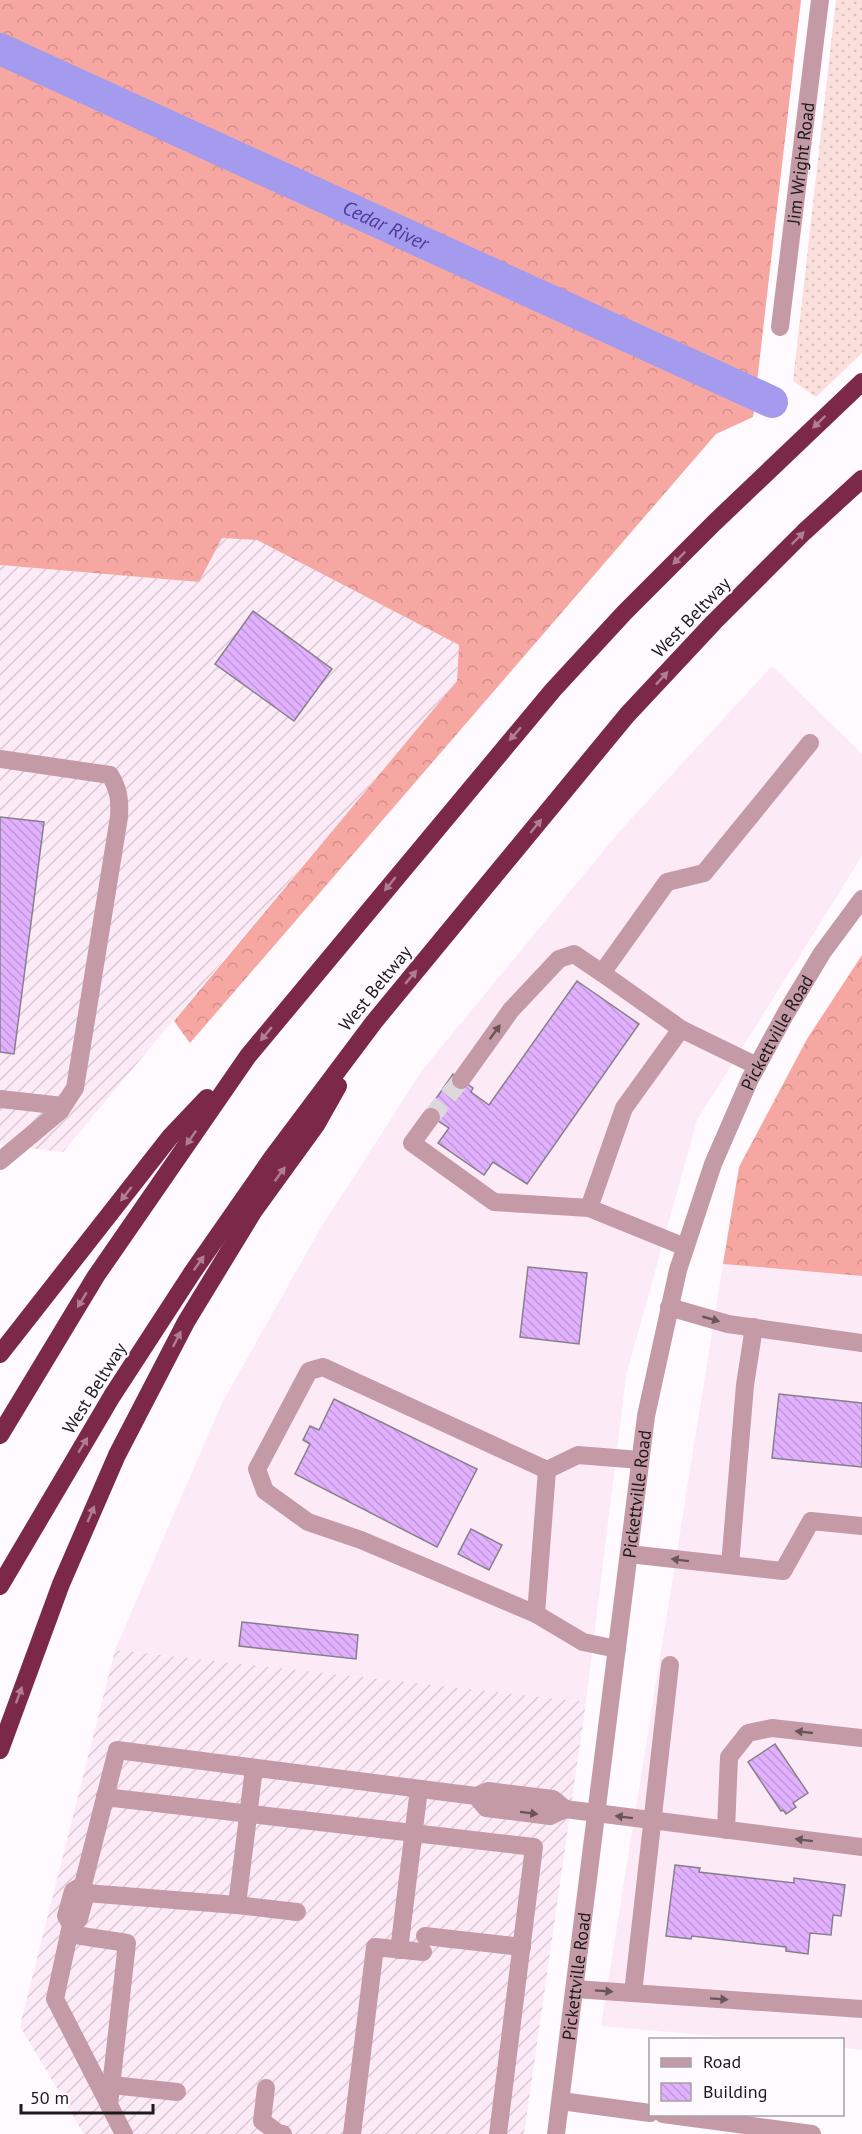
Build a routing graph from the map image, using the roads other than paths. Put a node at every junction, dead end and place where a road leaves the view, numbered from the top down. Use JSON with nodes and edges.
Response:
{"nodes":[{"id":1,"x":820,"y":0,"type":"edge"},
{"id":2,"x":780,"y":327,"type":"dead end"},
{"id":3,"x":862,"y":382,"type":"edge"},
{"id":4,"x":862,"y":479,"type":"edge"},
{"id":5,"x":810,"y":743,"type":"dead end"},
{"id":6,"x":0,"y":759,"type":"edge"},
{"id":7,"x":862,"y":899,"type":"edge"},
{"id":8,"x":603,"y":974,"type":"junction"},
{"id":9,"x":374,"y":1022,"type":"junction"},
{"id":10,"x":681,"y":1029,"type":"junction"},
{"id":11,"x":248,"y":1056,"type":"junction"},
{"id":12,"x":757,"y":1066,"type":"junction"},
{"id":13,"x":461,"y":1080,"type":"tunnel mouth"},
{"id":14,"x":0,"y":1099,"type":"edge"},
{"id":15,"x":63,"y":1106,"type":"junction"},
{"id":16,"x":431,"y":1117,"type":"tunnel mouth"},
{"id":17,"x":0,"y":1161,"type":"edge"},
{"id":18,"x":589,"y":1208,"type":"junction"},
{"id":19,"x":684,"y":1247,"type":"junction"},
{"id":20,"x":669,"y":1307,"type":"junction"},
{"id":21,"x":754,"y":1327,"type":"junction"},
{"id":22,"x":862,"y":1343,"type":"edge"},
{"id":23,"x":0,"y":1354,"type":"edge"},
{"id":24,"x":0,"y":1435,"type":"edge"},
{"id":25,"x":640,"y":1460,"type":"junction"},
{"id":26,"x":547,"y":1470,"type":"junction"},
{"id":27,"x":862,"y":1527,"type":"edge"},
{"id":28,"x":629,"y":1554,"type":"junction"},
{"id":29,"x":730,"y":1565,"type":"junction"},
{"id":30,"x":0,"y":1586,"type":"edge"},
{"id":31,"x":536,"y":1614,"type":"junction"},
{"id":32,"x":617,"y":1649,"type":"junction"},
{"id":33,"x":670,"y":1665,"type":"dead end"},
{"id":34,"x":862,"y":1738,"type":"edge"},
{"id":35,"x":0,"y":1750,"type":"edge"},
{"id":36,"x":254,"y":1768,"type":"junction"},
{"id":37,"x":419,"y":1789,"type":"junction"},
{"id":38,"x":105,"y":1797,"type":"junction"},
{"id":39,"x":248,"y":1814,"type":"junction"},
{"id":40,"x":597,"y":1814,"type":"junction"},
{"id":41,"x":652,"y":1821,"type":"junction"},
{"id":42,"x":726,"y":1830,"type":"junction"},
{"id":43,"x":413,"y":1834,"type":"junction"},
{"id":44,"x":862,"y":1847,"type":"edge"},
{"id":45,"x":84,"y":1889,"type":"junction"},
{"id":46,"x":237,"y":1905,"type":"junction"},
{"id":47,"x":297,"y":1912,"type":"dead end"},
{"id":48,"x":70,"y":1929,"type":"junction"},
{"id":49,"x":522,"y":1947,"type":"junction"},
{"id":50,"x":399,"y":1950,"type":"junction"},
{"id":51,"x":576,"y":1989,"type":"junction"},
{"id":52,"x":633,"y":1993,"type":"junction"},
{"id":53,"x":862,"y":2009,"type":"edge"},
{"id":54,"x":112,"y":2085,"type":"junction"},
{"id":55,"x":266,"y":2088,"type":"dead end"},
{"id":56,"x":177,"y":2092,"type":"dead end"},
{"id":57,"x":561,"y":2101,"type":"junction"},
{"id":58,"x":109,"y":2105,"type":"junction"},
{"id":59,"x":649,"y":2113,"type":"edge"},
{"id":60,"x":671,"y":2122,"type":"edge"},
{"id":61,"x":124,"y":2134,"type":"edge"},
{"id":62,"x":283,"y":2134,"type":"edge"},
{"id":63,"x":352,"y":2134,"type":"edge"},
{"id":64,"x":498,"y":2134,"type":"edge"},
{"id":65,"x":556,"y":2134,"type":"edge"},
{"id":66,"x":812,"y":2134,"type":"edge"}],
"edges":[{"from":1,"to":2,"type":"street","name":"Jim Wright Road"},
{"from":3,"to":11,"type":"highway","one_way":true},
{"from":9,"to":4,"type":"highway","name":"West Beltway","one_way":true},
{"from":5,"to":8,"type":"street"},
{"from":6,"to":15,"type":"street"},
{"from":7,"to":12,"type":"street","name":"Pickettville Road"},
{"from":8,"to":10,"type":"street"},
{"from":13,"to":8,"type":"street","one_way":true},
{"from":30,"to":9,"type":"highway","name":"West Beltway","one_way":true},
{"from":35,"to":9,"type":"highway","one_way":true},
{"from":10,"to":12,"type":"street"},
{"from":10,"to":18,"type":"street"},
{"from":11,"to":23,"type":"highway","one_way":true},
{"from":11,"to":24,"type":"highway","one_way":true},
{"from":12,"to":19,"type":"street","name":"Pickettville Road"},
{"from":14,"to":15,"type":"street"},
{"from":15,"to":17,"type":"street"},
{"from":16,"to":18,"type":"street"},
{"from":18,"to":19,"type":"street"},
{"from":19,"to":20,"type":"street","name":"Pickettville Road"},
{"from":20,"to":21,"type":"street","one_way":true},
{"from":20,"to":25,"type":"street","name":"Pickettville Road"},
{"from":21,"to":22,"type":"street"},
{"from":21,"to":29,"type":"street"},
{"from":25,"to":26,"type":"street"},
{"from":25,"to":28,"type":"street","name":"Pickettville Road"},
{"from":26,"to":31,"type":"street"},
{"from":26,"to":31,"type":"street"},
{"from":27,"to":29,"type":"street"},
{"from":29,"to":28,"type":"street","one_way":true},
{"from":28,"to":32,"type":"street","name":"Pickettville Road"},
{"from":31,"to":32,"type":"street"},
{"from":32,"to":40,"type":"street","name":"Pickettville Road"},
{"from":33,"to":41,"type":"street"},
{"from":34,"to":42,"type":"street","one_way":true},
{"from":36,"to":37,"type":"street"},
{"from":36,"to":38,"type":"street"},
{"from":36,"to":39,"type":"street"},
{"from":37,"to":40,"type":"street"},
{"from":37,"to":43,"type":"street"},
{"from":38,"to":39,"type":"street"},
{"from":38,"to":45,"type":"street"},
{"from":39,"to":43,"type":"street"},
{"from":39,"to":46,"type":"street"},
{"from":41,"to":40,"type":"street","one_way":true},
{"from":40,"to":51,"type":"street","name":"Pickettville Road"},
{"from":41,"to":42,"type":"street"},
{"from":41,"to":52,"type":"street"},
{"from":44,"to":42,"type":"street","one_way":true},
{"from":43,"to":49,"type":"street"},
{"from":43,"to":50,"type":"street"},
{"from":45,"to":46,"type":"street"},
{"from":45,"to":48,"type":"street"},
{"from":46,"to":47,"type":"street"},
{"from":48,"to":54,"type":"street"},
{"from":48,"to":58,"type":"street"},
{"from":49,"to":50,"type":"street"},
{"from":49,"to":64,"type":"street"},
{"from":50,"to":63,"type":"street"},
{"from":51,"to":52,"type":"street","one_way":true},
{"from":51,"to":57,"type":"street","name":"Pickettville Road"},
{"from":52,"to":53,"type":"street","one_way":true},
{"from":54,"to":56,"type":"street"},
{"from":54,"to":58,"type":"street"},
{"from":55,"to":62,"type":"street"},
{"from":57,"to":59,"type":"street"},
{"from":57,"to":65,"type":"street","name":"Pickettville Road"},
{"from":58,"to":61,"type":"street"},
{"from":60,"to":66,"type":"street"}]}
